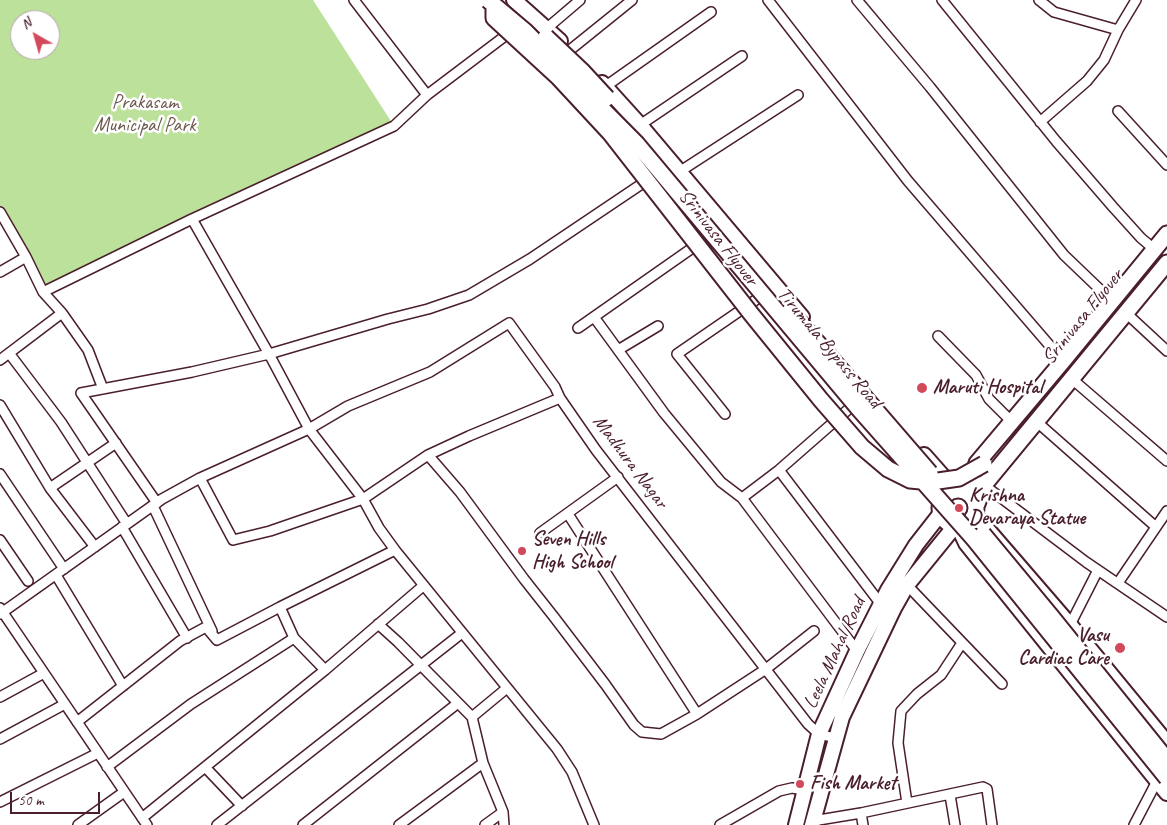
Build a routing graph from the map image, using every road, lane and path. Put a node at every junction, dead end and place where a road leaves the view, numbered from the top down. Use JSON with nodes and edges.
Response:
{"nodes":[{"id":1,"x":354,"y":0,"type":"edge"},
{"id":2,"x":514,"y":0,"type":"edge"},
{"id":3,"x":580,"y":0,"type":"edge"},
{"id":4,"x":632,"y":0,"type":"edge"},
{"id":5,"x":768,"y":0,"type":"edge"},
{"id":6,"x":857,"y":0,"type":"edge"},
{"id":7,"x":942,"y":0,"type":"edge"},
{"id":8,"x":1039,"y":0,"type":"edge"},
{"id":9,"x":1136,"y":0,"type":"edge"},
{"id":10,"x":491,"y":1,"type":"edge"},
{"id":11,"x":711,"y":12,"type":"dead end"},
{"id":12,"x":515,"y":28,"type":"junction"},
{"id":13,"x":546,"y":29,"type":"junction"},
{"id":14,"x":1118,"y":30,"type":"junction"},
{"id":15,"x":570,"y":50,"type":"junction"},
{"id":16,"x":742,"y":56,"type":"dead end"},
{"id":17,"x":606,"y":86,"type":"junction"},
{"id":18,"x":427,"y":95,"type":"junction"},
{"id":19,"x":798,"y":95,"type":"dead end"},
{"id":20,"x":1118,"y":111,"type":"dead end"},
{"id":21,"x":1040,"y":122,"type":"junction"},
{"id":22,"x":640,"y":125,"type":"junction"},
{"id":23,"x":1167,"y":165,"type":"edge"},
{"id":24,"x":679,"y":172,"type":"junction"},
{"id":25,"x":656,"y":175,"type":"junction"},
{"id":26,"x":0,"y":212,"type":"edge"},
{"id":27,"x":192,"y":219,"type":"junction"},
{"id":28,"x":1167,"y":234,"type":"edge"},
{"id":29,"x":708,"y":237,"type":"junction"},
{"id":30,"x":1161,"y":248,"type":"edge"},
{"id":31,"x":26,"y":257,"type":"junction"},
{"id":32,"x":1167,"y":263,"type":"edge"},
{"id":33,"x":0,"y":272,"type":"edge"},
{"id":34,"x":43,"y":292,"type":"junction"},
{"id":35,"x":760,"y":298,"type":"junction"},
{"id":36,"x":1112,"y":301,"type":"junction"},
{"id":37,"x":62,"y":312,"type":"junction"},
{"id":38,"x":1125,"y":312,"type":"junction"},
{"id":39,"x":594,"y":317,"type":"junction"},
{"id":40,"x":658,"y":326,"type":"dead end"},
{"id":41,"x":578,"y":328,"type":"dead end"},
{"id":42,"x":938,"y":336,"type":"dead end"},
{"id":43,"x":618,"y":350,"type":"junction"},
{"id":44,"x":1167,"y":351,"type":"edge"},
{"id":45,"x":9,"y":353,"type":"junction"},
{"id":46,"x":269,"y":354,"type":"junction"},
{"id":47,"x":0,"y":360,"type":"edge"},
{"id":48,"x":1063,"y":361,"type":"junction"},
{"id":49,"x":1072,"y":379,"type":"junction"},
{"id":50,"x":103,"y":389,"type":"junction"},
{"id":51,"x":560,"y":398,"type":"junction"},
{"id":52,"x":0,"y":405,"type":"edge"},
{"id":53,"x":851,"y":407,"type":"junction"},
{"id":54,"x":726,"y":414,"type":"dead end"},
{"id":55,"x":1012,"y":422,"type":"junction"},
{"id":56,"x":1037,"y":422,"type":"junction"},
{"id":57,"x":309,"y":429,"type":"junction"},
{"id":58,"x":116,"y":444,"type":"junction"},
{"id":59,"x":428,"y":455,"type":"junction"},
{"id":60,"x":1167,"y":461,"type":"edge"},
{"id":61,"x":87,"y":463,"type":"junction"},
{"id":62,"x":779,"y":470,"type":"junction"},
{"id":63,"x":0,"y":474,"type":"edge"},
{"id":64,"x":618,"y":477,"type":"junction"},
{"id":65,"x":200,"y":478,"type":"junction"},
{"id":66,"x":984,"y":485,"type":"junction"},
{"id":67,"x":9,"y":488,"type":"junction"},
{"id":68,"x":50,"y":488,"type":"junction"},
{"id":69,"x":0,"y":494,"type":"edge"},
{"id":70,"x":742,"y":498,"type":"junction"},
{"id":71,"x":363,"y":499,"type":"junction"},
{"id":72,"x":969,"y":500,"type":"junction"},
{"id":73,"x":155,"y":504,"type":"junction"},
{"id":74,"x":941,"y":509,"type":"junction"},
{"id":75,"x":1167,"y":511,"type":"edge"},
{"id":76,"x":568,"y":514,"type":"junction"},
{"id":77,"x":124,"y":526,"type":"junction"},
{"id":78,"x":957,"y":526,"type":"junction"},
{"id":79,"x":1156,"y":527,"type":"junction"},
{"id":80,"x":540,"y":533,"type":"dead end"},
{"id":81,"x":0,"y":540,"type":"edge"},
{"id":82,"x":95,"y":547,"type":"junction"},
{"id":83,"x":395,"y":550,"type":"junction"},
{"id":84,"x":64,"y":569,"type":"junction"},
{"id":85,"x":1098,"y":570,"type":"junction"},
{"id":86,"x":56,"y":575,"type":"junction"},
{"id":87,"x":28,"y":581,"type":"dead end"},
{"id":88,"x":1118,"y":583,"type":"junction"},
{"id":89,"x":907,"y":585,"type":"junction"},
{"id":90,"x":423,"y":586,"type":"junction"},
{"id":91,"x":880,"y":604,"type":"junction"},
{"id":92,"x":280,"y":607,"type":"junction"},
{"id":93,"x":1,"y":611,"type":"edge"},
{"id":94,"x":1167,"y":616,"type":"edge"},
{"id":95,"x":378,"y":624,"type":"junction"},
{"id":96,"x":1070,"y":625,"type":"junction"},
{"id":97,"x":814,"y":631,"type":"dead end"},
{"id":98,"x":462,"y":633,"type":"junction"},
{"id":99,"x":187,"y":638,"type":"junction"},
{"id":100,"x":294,"y":638,"type":"junction"},
{"id":101,"x":217,"y":640,"type":"junction"},
{"id":102,"x":962,"y":643,"type":"junction"},
{"id":103,"x":857,"y":651,"type":"junction"},
{"id":104,"x":420,"y":665,"type":"junction"},
{"id":105,"x":766,"y":669,"type":"junction"},
{"id":106,"x":325,"y":670,"type":"junction"},
{"id":107,"x":44,"y":673,"type":"junction"},
{"id":108,"x":1002,"y":684,"type":"dead end"},
{"id":109,"x":123,"y":686,"type":"junction"},
{"id":110,"x":507,"y":688,"type":"junction"},
{"id":111,"x":0,"y":697,"type":"edge"},
{"id":112,"x":458,"y":703,"type":"junction"},
{"id":113,"x":65,"y":704,"type":"junction"},
{"id":114,"x":697,"y":714,"type":"junction"},
{"id":115,"x":472,"y":717,"type":"junction"},
{"id":116,"x":77,"y":722,"type":"junction"},
{"id":117,"x":819,"y":734,"type":"junction"},
{"id":118,"x":835,"y":738,"type":"junction"},
{"id":119,"x":0,"y":739,"type":"edge"},
{"id":120,"x":1167,"y":743,"type":"edge"},
{"id":121,"x":98,"y":753,"type":"junction"},
{"id":122,"x":1167,"y":760,"type":"edge"},
{"id":123,"x":483,"y":764,"type":"junction"},
{"id":124,"x":107,"y":767,"type":"junction"},
{"id":125,"x":205,"y":767,"type":"junction"},
{"id":126,"x":1162,"y":779,"type":"edge"},
{"id":127,"x":804,"y":790,"type":"junction"},
{"id":128,"x":124,"y":792,"type":"junction"},
{"id":129,"x":1167,"y":793,"type":"edge"},
{"id":130,"x":950,"y":795,"type":"junction"},
{"id":131,"x":0,"y":802,"type":"edge"},
{"id":132,"x":907,"y":803,"type":"junction"},
{"id":133,"x":242,"y":806,"type":"junction"},
{"id":134,"x":503,"y":812,"type":"junction"},
{"id":135,"x":861,"y":813,"type":"junction"},
{"id":136,"x":145,"y":822,"type":"edge"},
{"id":137,"x":812,"y":823,"type":"edge"},
{"id":138,"x":78,"y":825,"type":"edge"},
{"id":139,"x":218,"y":825,"type":"edge"},
{"id":140,"x":303,"y":825,"type":"edge"},
{"id":141,"x":399,"y":825,"type":"edge"},
{"id":142,"x":485,"y":825,"type":"edge"},
{"id":143,"x":504,"y":825,"type":"edge"},
{"id":144,"x":594,"y":825,"type":"edge"},
{"id":145,"x":720,"y":825,"type":"edge"},
{"id":146,"x":796,"y":825,"type":"edge"},
{"id":147,"x":863,"y":825,"type":"edge"},
{"id":148,"x":955,"y":825,"type":"edge"},
{"id":149,"x":992,"y":825,"type":"edge"},
{"id":150,"x":1134,"y":825,"type":"edge"}],
"edges":[{"from":1,"to":18,"type":"street"},
{"from":2,"to":13,"type":"street","name":"Tirumala Bypass Road"},
{"from":3,"to":13,"type":"street"},
{"from":4,"to":15,"type":"street"},
{"from":5,"to":48,"type":"street"},
{"from":6,"to":36,"type":"street"},
{"from":7,"to":21,"type":"street"},
{"from":8,"to":14,"type":"street"},
{"from":9,"to":14,"type":"street"},
{"from":10,"to":12,"type":"street","name":"Tirumala Bypass Road"},
{"from":10,"to":30,"type":"main road","name":"Srinivasa Flyover","bridge":true},
{"from":10,"to":122,"type":"main road","name":"Srinivasa Flyover","bridge":true},
{"from":10,"to":126,"type":"main road","name":"Srinivasa Flyover","bridge":true},
{"from":11,"to":17,"type":"street"},
{"from":12,"to":18,"type":"street"},
{"from":12,"to":25,"type":"street","name":"Tirumala Bypass Road"},
{"from":13,"to":15,"type":"street","name":"Tirumala Bypass Road"},
{"from":14,"to":21,"type":"street"},
{"from":15,"to":17,"type":"street","name":"Tirumala Bypass Road"},
{"from":16,"to":22,"type":"street"},
{"from":17,"to":22,"type":"street","name":"Tirumala Bypass Road"},
{"from":18,"to":27,"type":"street"},
{"from":19,"to":24,"type":"street"},
{"from":20,"to":23,"type":"street"},
{"from":21,"to":30,"type":"street"},
{"from":22,"to":24,"type":"street","name":"Tirumala Bypass Road"},
{"from":24,"to":72,"type":"street","name":"Tirumala Bypass Road"},
{"from":25,"to":29,"type":"street","name":"Tirumala Bypass Road"},
{"from":25,"to":46,"type":"street"},
{"from":26,"to":31,"type":"street"},
{"from":27,"to":34,"type":"street"},
{"from":27,"to":46,"type":"street"},
{"from":28,"to":30,"type":"main road"},
{"from":29,"to":35,"type":"street","name":"Tirumala Bypass Road"},
{"from":29,"to":39,"type":"street"},
{"from":30,"to":36,"type":"main road"},
{"from":31,"to":33,"type":"street"},
{"from":31,"to":34,"type":"street"},
{"from":32,"to":38,"type":"main road"},
{"from":34,"to":37,"type":"street"},
{"from":35,"to":53,"type":"street","name":"Tirumala Bypass Road"},
{"from":35,"to":54,"type":"street"},
{"from":36,"to":48,"type":"main road"},
{"from":37,"to":45,"type":"street"},
{"from":37,"to":50,"type":"street"},
{"from":38,"to":44,"type":"street"},
{"from":38,"to":49,"type":"main road"},
{"from":39,"to":41,"type":"street"},
{"from":39,"to":43,"type":"street"},
{"from":40,"to":43,"type":"street"},
{"from":42,"to":55,"type":"street"},
{"from":43,"to":70,"type":"street"},
{"from":45,"to":47,"type":"street"},
{"from":45,"to":61,"type":"street"},
{"from":46,"to":50,"type":"street"},
{"from":46,"to":57,"type":"street"},
{"from":48,"to":55,"type":"main road"},
{"from":49,"to":56,"type":"main road"},
{"from":49,"to":60,"type":"street"},
{"from":50,"to":58,"type":"street"},
{"from":51,"to":57,"type":"street","name":"Madhura Nagar"},
{"from":51,"to":59,"type":"street"},
{"from":51,"to":64,"type":"street","name":"Madhura Nagar"},
{"from":52,"to":68,"type":"street"},
{"from":53,"to":62,"type":"street"},
{"from":53,"to":74,"type":"street","name":"Tirumala Bypass Road"},
{"from":55,"to":72,"type":"main road"},
{"from":56,"to":66,"type":"main road"},
{"from":56,"to":79,"type":"street"},
{"from":57,"to":65,"type":"street"},
{"from":57,"to":71,"type":"street"},
{"from":58,"to":61,"type":"street"},
{"from":58,"to":73,"type":"street"},
{"from":59,"to":71,"type":"street"},
{"from":59,"to":114,"type":"street"},
{"from":61,"to":68,"type":"street"},
{"from":61,"to":77,"type":"street"},
{"from":62,"to":70,"type":"street"},
{"from":62,"to":91,"type":"street"},
{"from":63,"to":67,"type":"street"},
{"from":64,"to":76,"type":"street"},
{"from":64,"to":105,"type":"street","name":"Madhura Nagar"},
{"from":65,"to":71,"type":"street"},
{"from":65,"to":73,"type":"street"},
{"from":66,"to":72,"type":"main road"},
{"from":66,"to":85,"type":"street"},
{"from":67,"to":69,"type":"street"},
{"from":67,"to":84,"type":"street"},
{"from":68,"to":82,"type":"street"},
{"from":70,"to":103,"type":"street"},
{"from":71,"to":83,"type":"street"},
{"from":72,"to":74,"type":"main road"},
{"from":72,"to":78,"type":"main road"},
{"from":72,"to":96,"type":"street","name":"Tirumala Bypass Road"},
{"from":73,"to":77,"type":"street"},
{"from":73,"to":101,"type":"street"},
{"from":74,"to":78,"type":"main road"},
{"from":74,"to":91,"type":"street","name":"Leela Mahal Road"},
{"from":75,"to":79,"type":"street"},
{"from":76,"to":80,"type":"street"},
{"from":76,"to":114,"type":"street"},
{"from":77,"to":82,"type":"street"},
{"from":77,"to":99,"type":"street"},
{"from":78,"to":89,"type":"street","name":"Leela Mahal Road"},
{"from":78,"to":126,"type":"street"},
{"from":79,"to":88,"type":"street"},
{"from":81,"to":87,"type":"street"},
{"from":82,"to":84,"type":"street"},
{"from":83,"to":90,"type":"street"},
{"from":83,"to":92,"type":"street"},
{"from":84,"to":86,"type":"street"},
{"from":85,"to":88,"type":"street"},
{"from":85,"to":96,"type":"street"},
{"from":86,"to":93,"type":"street"},
{"from":86,"to":109,"type":"street"},
{"from":88,"to":94,"type":"street"},
{"from":89,"to":102,"type":"street"},
{"from":89,"to":118,"type":"street","name":"Leela Mahal Road"},
{"from":90,"to":95,"type":"street"},
{"from":90,"to":98,"type":"street"},
{"from":91,"to":103,"type":"street","name":"Leela Mahal Road"},
{"from":92,"to":100,"type":"street"},
{"from":92,"to":101,"type":"street"},
{"from":93,"to":107,"type":"street"},
{"from":95,"to":104,"type":"street"},
{"from":95,"to":106,"type":"street"},
{"from":96,"to":120,"type":"street","name":"Tirumala Bypass Road"},
{"from":97,"to":105,"type":"street"},
{"from":98,"to":104,"type":"street"},
{"from":98,"to":110,"type":"street"},
{"from":99,"to":101,"type":"street"},
{"from":99,"to":109,"type":"street"},
{"from":100,"to":106,"type":"street"},
{"from":100,"to":124,"type":"street"},
{"from":102,"to":108,"type":"street"},
{"from":102,"to":132,"type":"street"},
{"from":103,"to":117,"type":"street","name":"Leela Mahal Road"},
{"from":104,"to":112,"type":"street"},
{"from":104,"to":133,"type":"street"},
{"from":105,"to":114,"type":"street"},
{"from":105,"to":117,"type":"street","name":"Madhura Nagar"},
{"from":106,"to":125,"type":"street"},
{"from":107,"to":111,"type":"street"},
{"from":107,"to":113,"type":"street"},
{"from":109,"to":116,"type":"street"},
{"from":110,"to":115,"type":"street"},
{"from":110,"to":144,"type":"street"},
{"from":112,"to":115,"type":"street"},
{"from":112,"to":140,"type":"street"},
{"from":113,"to":116,"type":"street"},
{"from":113,"to":119,"type":"street"},
{"from":115,"to":123,"type":"street"},
{"from":116,"to":121,"type":"street"},
{"from":117,"to":118,"type":"street"},
{"from":117,"to":127,"type":"street","name":"Leela Mahal Road"},
{"from":118,"to":137,"type":"street","name":"Leela Mahal Road"},
{"from":121,"to":124,"type":"street"},
{"from":121,"to":131,"type":"street"},
{"from":123,"to":134,"type":"street"},
{"from":123,"to":141,"type":"street"},
{"from":124,"to":128,"type":"street"},
{"from":125,"to":133,"type":"street"},
{"from":125,"to":136,"type":"street"},
{"from":126,"to":129,"type":"street"},
{"from":126,"to":150,"type":"street"},
{"from":127,"to":145,"type":"street"},
{"from":127,"to":146,"type":"street","name":"Leela Mahal Road"},
{"from":128,"to":136,"type":"street"},
{"from":128,"to":138,"type":"street"},
{"from":130,"to":132,"type":"street"},
{"from":130,"to":148,"type":"street"},
{"from":130,"to":149,"type":"street"},
{"from":132,"to":135,"type":"street"},
{"from":133,"to":139,"type":"street"},
{"from":134,"to":142,"type":"street"},
{"from":134,"to":143,"type":"street"},
{"from":135,"to":137,"type":"street"},
{"from":135,"to":147,"type":"street"}]}
